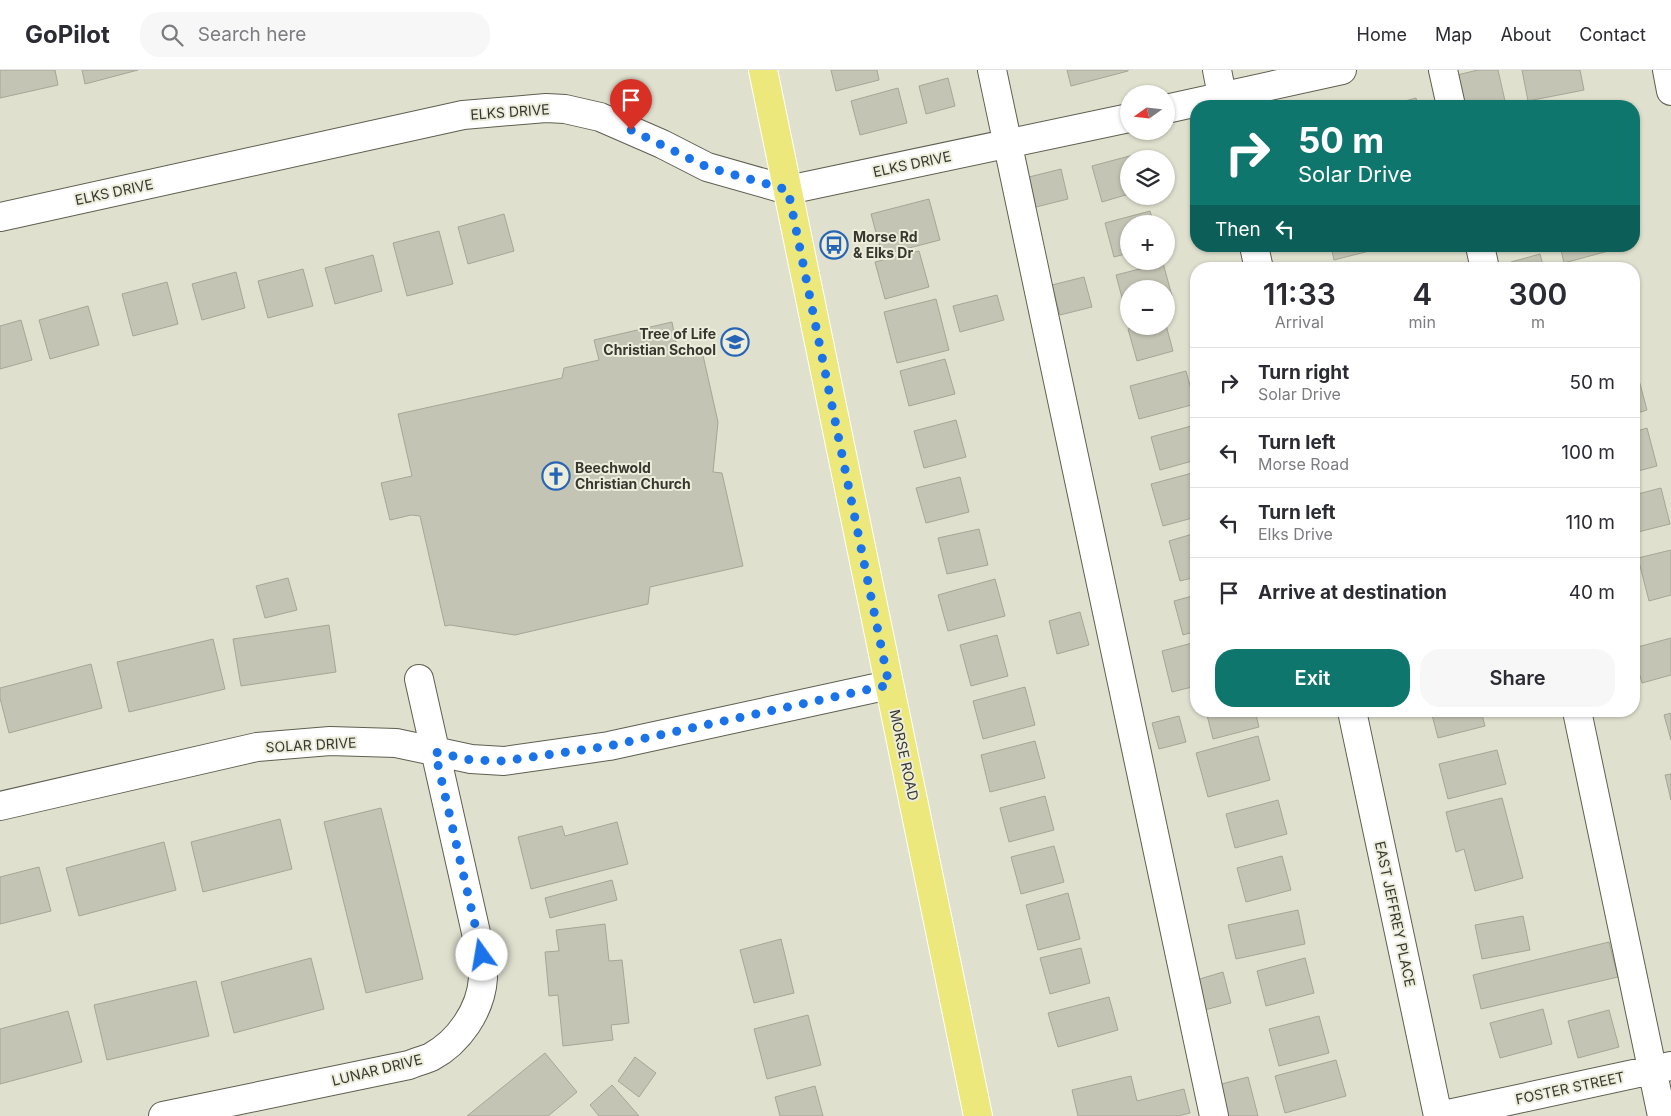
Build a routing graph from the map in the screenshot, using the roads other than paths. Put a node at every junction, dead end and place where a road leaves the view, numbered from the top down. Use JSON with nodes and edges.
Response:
{"nodes":[{"id":1,"x":763,"y":70,"type":"edge"},
{"id":2,"x":992,"y":70,"type":"edge"},
{"id":3,"x":1217,"y":70,"type":"edge"},
{"id":4,"x":1342,"y":70,"type":"edge"},
{"id":5,"x":1443,"y":70,"type":"edge"},
{"id":6,"x":1667,"y":70,"type":"edge"},
{"id":7,"x":1671,"y":91,"type":"edge"},
{"id":8,"x":1223,"y":100,"type":"edge"},
{"id":9,"x":1230,"y":100,"type":"edge"},
{"id":10,"x":1450,"y":100,"type":"edge"},
{"id":11,"x":1190,"y":107,"type":"edge"},
{"id":12,"x":1175,"y":109,"type":"edge"},
{"id":13,"x":1120,"y":120,"type":"edge"},
{"id":14,"x":1008,"y":144,"type":"junction"},
{"id":15,"x":788,"y":190,"type":"junction"},
{"id":16,"x":0,"y":216,"type":"edge"},
{"id":17,"x":418,"y":679,"type":"dead end"},
{"id":18,"x":889,"y":685,"type":"junction"},
{"id":19,"x":1353,"y":717,"type":"edge"},
{"id":20,"x":1578,"y":717,"type":"edge"},
{"id":21,"x":435,"y":752,"type":"junction"},
{"id":22,"x":0,"y":806,"type":"edge"},
{"id":23,"x":1661,"y":1068,"type":"edge"},
{"id":24,"x":163,"y":1116,"type":"edge"},
{"id":25,"x":978,"y":1116,"type":"edge"},
{"id":26,"x":1214,"y":1116,"type":"edge"},
{"id":27,"x":1439,"y":1116,"type":"edge"},
{"id":28,"x":1662,"y":1116,"type":"edge"}],
"edges":[{"from":1,"to":15,"type":"main road","name":"MORSE ROAD"},
{"from":2,"to":14,"type":"street"},
{"from":3,"to":8,"type":"street"},
{"from":4,"to":9,"type":"street"},
{"from":5,"to":10,"type":"street"},
{"from":6,"to":7,"type":"street"},
{"from":11,"to":12,"type":"street"},
{"from":13,"to":14,"type":"street","name":"ELKS DRIVE"},
{"from":14,"to":15,"type":"street","name":"ELKS DRIVE"},
{"from":14,"to":26,"type":"street"},
{"from":15,"to":16,"type":"street","name":"ELKS DRIVE"},
{"from":15,"to":18,"type":"main road","name":"MORSE ROAD"},
{"from":17,"to":21,"type":"street","name":"LUNAR DRIVE"},
{"from":18,"to":21,"type":"street","name":"SOLAR DRIVE"},
{"from":18,"to":25,"type":"main road","name":"MORSE ROAD"},
{"from":19,"to":27,"type":"street","name":"EAST JEFFREY PLACE"},
{"from":20,"to":23,"type":"street"},
{"from":21,"to":22,"type":"street","name":"SOLAR DRIVE"},
{"from":21,"to":24,"type":"street","name":"LUNAR DRIVE"},
{"from":23,"to":27,"type":"street","name":"FOSTER STREET"},
{"from":23,"to":28,"type":"street"}]}
